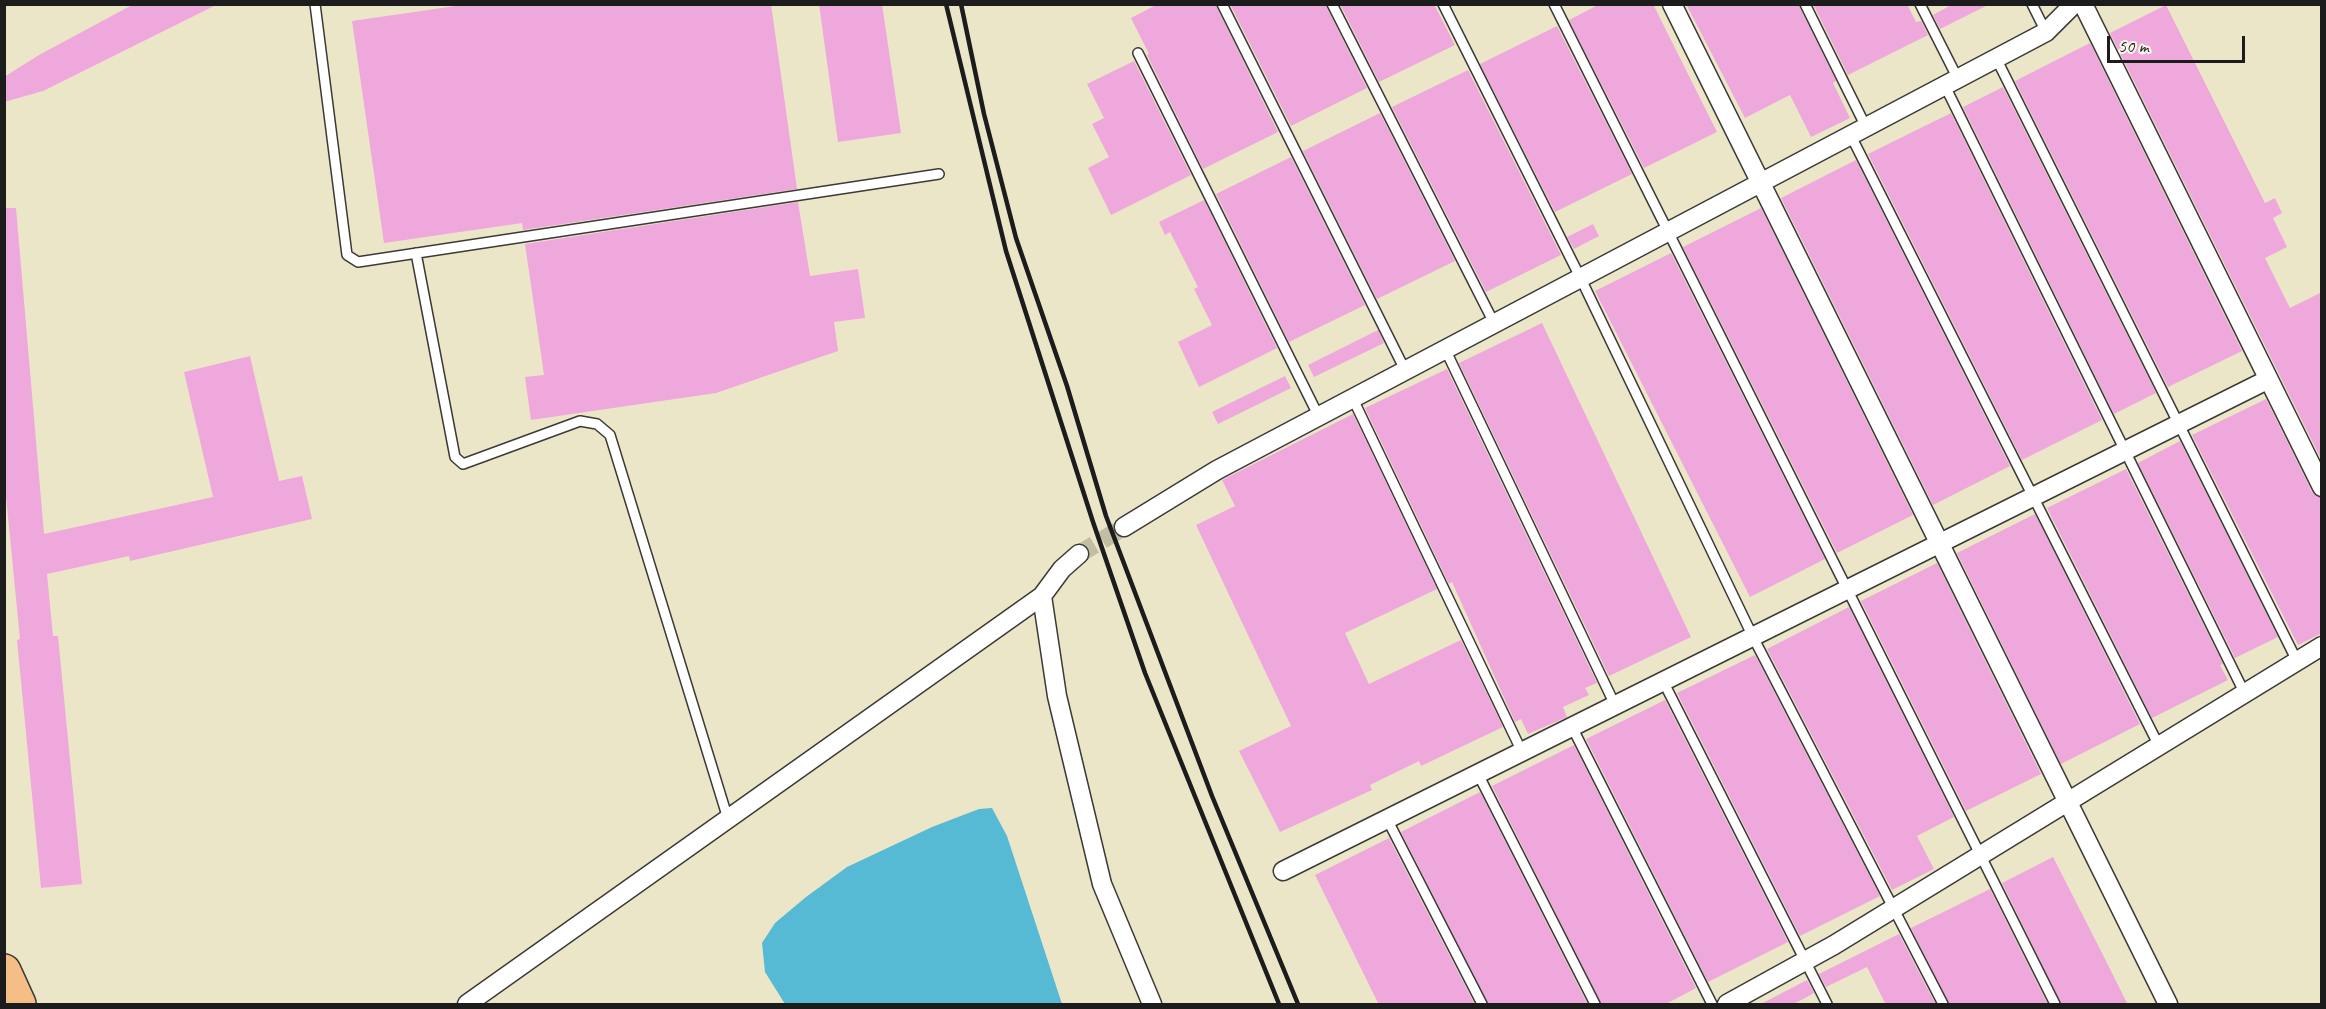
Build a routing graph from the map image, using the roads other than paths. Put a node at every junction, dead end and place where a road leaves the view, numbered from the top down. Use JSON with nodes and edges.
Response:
{"nodes":[{"id":1,"x":315,"y":4,"type":"edge"},
{"id":2,"x":1222,"y":4,"type":"edge"},
{"id":3,"x":1332,"y":4,"type":"edge"},
{"id":4,"x":1443,"y":4,"type":"edge"},
{"id":5,"x":1554,"y":4,"type":"edge"},
{"id":6,"x":1672,"y":4,"type":"edge"},
{"id":7,"x":1805,"y":4,"type":"edge"},
{"id":8,"x":1920,"y":4,"type":"edge"},
{"id":9,"x":2032,"y":4,"type":"edge"},
{"id":10,"x":2074,"y":4,"type":"edge"},
{"id":11,"x":2084,"y":4,"type":"edge"},
{"id":12,"x":2046,"y":32,"type":"junction"},
{"id":13,"x":1138,"y":53,"type":"dead end"},
{"id":14,"x":1996,"y":58,"type":"junction"},
{"id":15,"x":1951,"y":82,"type":"junction"},
{"id":16,"x":1858,"y":131,"type":"junction"},
{"id":17,"x":939,"y":174,"type":"dead end"},
{"id":18,"x":1760,"y":184,"type":"junction"},
{"id":19,"x":1668,"y":233,"type":"junction"},
{"id":20,"x":416,"y":253,"type":"junction"},
{"id":21,"x":1581,"y":279,"type":"junction"},
{"id":22,"x":1495,"y":325,"type":"junction"},
{"id":23,"x":1446,"y":351,"type":"junction"},
{"id":24,"x":1406,"y":372,"type":"junction"},
{"id":25,"x":2267,"y":380,"type":"junction"},
{"id":26,"x":1353,"y":399,"type":"junction"},
{"id":27,"x":1319,"y":417,"type":"junction"},
{"id":28,"x":2179,"y":424,"type":"junction"},
{"id":29,"x":2125,"y":451,"type":"junction"},
{"id":30,"x":2322,"y":487,"type":"edge"},
{"id":31,"x":2033,"y":497,"type":"junction"},
{"id":32,"x":1124,"y":527,"type":"tunnel mouth"},
{"id":33,"x":1940,"y":543,"type":"junction"},
{"id":34,"x":1078,"y":554,"type":"tunnel mouth"},
{"id":35,"x":1846,"y":590,"type":"junction"},
{"id":36,"x":1042,"y":596,"type":"junction"},
{"id":37,"x":1753,"y":637,"type":"junction"},
{"id":38,"x":2322,"y":646,"type":"edge"},
{"id":39,"x":2297,"y":661,"type":"junction"},
{"id":40,"x":1663,"y":681,"type":"junction"},
{"id":41,"x":2244,"y":692,"type":"junction"},
{"id":42,"x":1615,"y":705,"type":"junction"},
{"id":43,"x":1572,"y":727,"type":"junction"},
{"id":44,"x":2158,"y":746,"type":"junction"},
{"id":45,"x":1522,"y":752,"type":"junction"},
{"id":46,"x":1478,"y":774,"type":"junction"},
{"id":47,"x":2069,"y":802,"type":"junction"},
{"id":48,"x":728,"y":819,"type":"junction"},
{"id":49,"x":1387,"y":819,"type":"junction"},
{"id":50,"x":1979,"y":856,"type":"junction"},
{"id":51,"x":1283,"y":871,"type":"dead end"},
{"id":52,"x":1895,"y":908,"type":"junction"},
{"id":53,"x":1806,"y":961,"type":"junction"},
{"id":54,"x":4,"y":972,"type":"edge"},
{"id":55,"x":19,"y":1005,"type":"edge"},
{"id":56,"x":467,"y":1005,"type":"edge"},
{"id":57,"x":1152,"y":1005,"type":"edge"},
{"id":58,"x":1482,"y":1005,"type":"edge"},
{"id":59,"x":1595,"y":1005,"type":"edge"},
{"id":60,"x":1712,"y":1005,"type":"edge"},
{"id":61,"x":1726,"y":1005,"type":"edge"},
{"id":62,"x":1827,"y":1005,"type":"edge"},
{"id":63,"x":1943,"y":1005,"type":"edge"},
{"id":64,"x":2055,"y":1005,"type":"edge"},
{"id":65,"x":2168,"y":1005,"type":"edge"}],
"edges":[{"from":1,"to":20,"type":"lane"},
{"from":2,"to":24,"type":"lane"},
{"from":3,"to":22,"type":"lane"},
{"from":4,"to":21,"type":"lane"},
{"from":5,"to":19,"type":"lane"},
{"from":6,"to":18,"type":"street"},
{"from":7,"to":16,"type":"lane"},
{"from":8,"to":15,"type":"lane"},
{"from":9,"to":12,"type":"lane"},
{"from":10,"to":12,"type":"street"},
{"from":11,"to":25,"type":"street"},
{"from":12,"to":14,"type":"street"},
{"from":13,"to":27,"type":"lane"},
{"from":14,"to":15,"type":"street"},
{"from":14,"to":28,"type":"lane"},
{"from":15,"to":16,"type":"street"},
{"from":15,"to":29,"type":"lane"},
{"from":16,"to":18,"type":"street"},
{"from":16,"to":31,"type":"lane"},
{"from":17,"to":20,"type":"lane"},
{"from":18,"to":19,"type":"street"},
{"from":18,"to":33,"type":"street"},
{"from":19,"to":21,"type":"street"},
{"from":19,"to":35,"type":"lane"},
{"from":20,"to":48,"type":"lane"},
{"from":21,"to":22,"type":"street"},
{"from":21,"to":37,"type":"lane"},
{"from":22,"to":23,"type":"street"},
{"from":23,"to":24,"type":"street"},
{"from":23,"to":42,"type":"lane"},
{"from":24,"to":26,"type":"street"},
{"from":25,"to":28,"type":"street"},
{"from":25,"to":30,"type":"street"},
{"from":26,"to":27,"type":"street"},
{"from":26,"to":45,"type":"lane"},
{"from":27,"to":32,"type":"street"},
{"from":28,"to":29,"type":"street"},
{"from":28,"to":39,"type":"lane"},
{"from":29,"to":31,"type":"street"},
{"from":29,"to":41,"type":"lane"},
{"from":31,"to":33,"type":"street"},
{"from":31,"to":44,"type":"lane"},
{"from":33,"to":35,"type":"street"},
{"from":33,"to":47,"type":"street"},
{"from":34,"to":36,"type":"street"},
{"from":35,"to":37,"type":"street"},
{"from":35,"to":50,"type":"lane"},
{"from":36,"to":48,"type":"street"},
{"from":36,"to":57,"type":"street"},
{"from":37,"to":40,"type":"street"},
{"from":37,"to":52,"type":"lane"},
{"from":38,"to":39,"type":"street"},
{"from":39,"to":41,"type":"street"},
{"from":40,"to":42,"type":"street"},
{"from":40,"to":53,"type":"lane"},
{"from":41,"to":44,"type":"street"},
{"from":42,"to":43,"type":"street"},
{"from":43,"to":45,"type":"street"},
{"from":43,"to":60,"type":"lane"},
{"from":44,"to":47,"type":"street"},
{"from":45,"to":46,"type":"street"},
{"from":46,"to":49,"type":"street"},
{"from":46,"to":59,"type":"lane"},
{"from":47,"to":50,"type":"street"},
{"from":47,"to":65,"type":"street"},
{"from":48,"to":56,"type":"street"},
{"from":49,"to":51,"type":"street"},
{"from":49,"to":58,"type":"lane"},
{"from":50,"to":52,"type":"street"},
{"from":50,"to":64,"type":"lane"},
{"from":52,"to":53,"type":"street"},
{"from":52,"to":63,"type":"lane"},
{"from":53,"to":61,"type":"street"},
{"from":53,"to":62,"type":"lane"},
{"from":54,"to":55,"type":"highway"}]}
